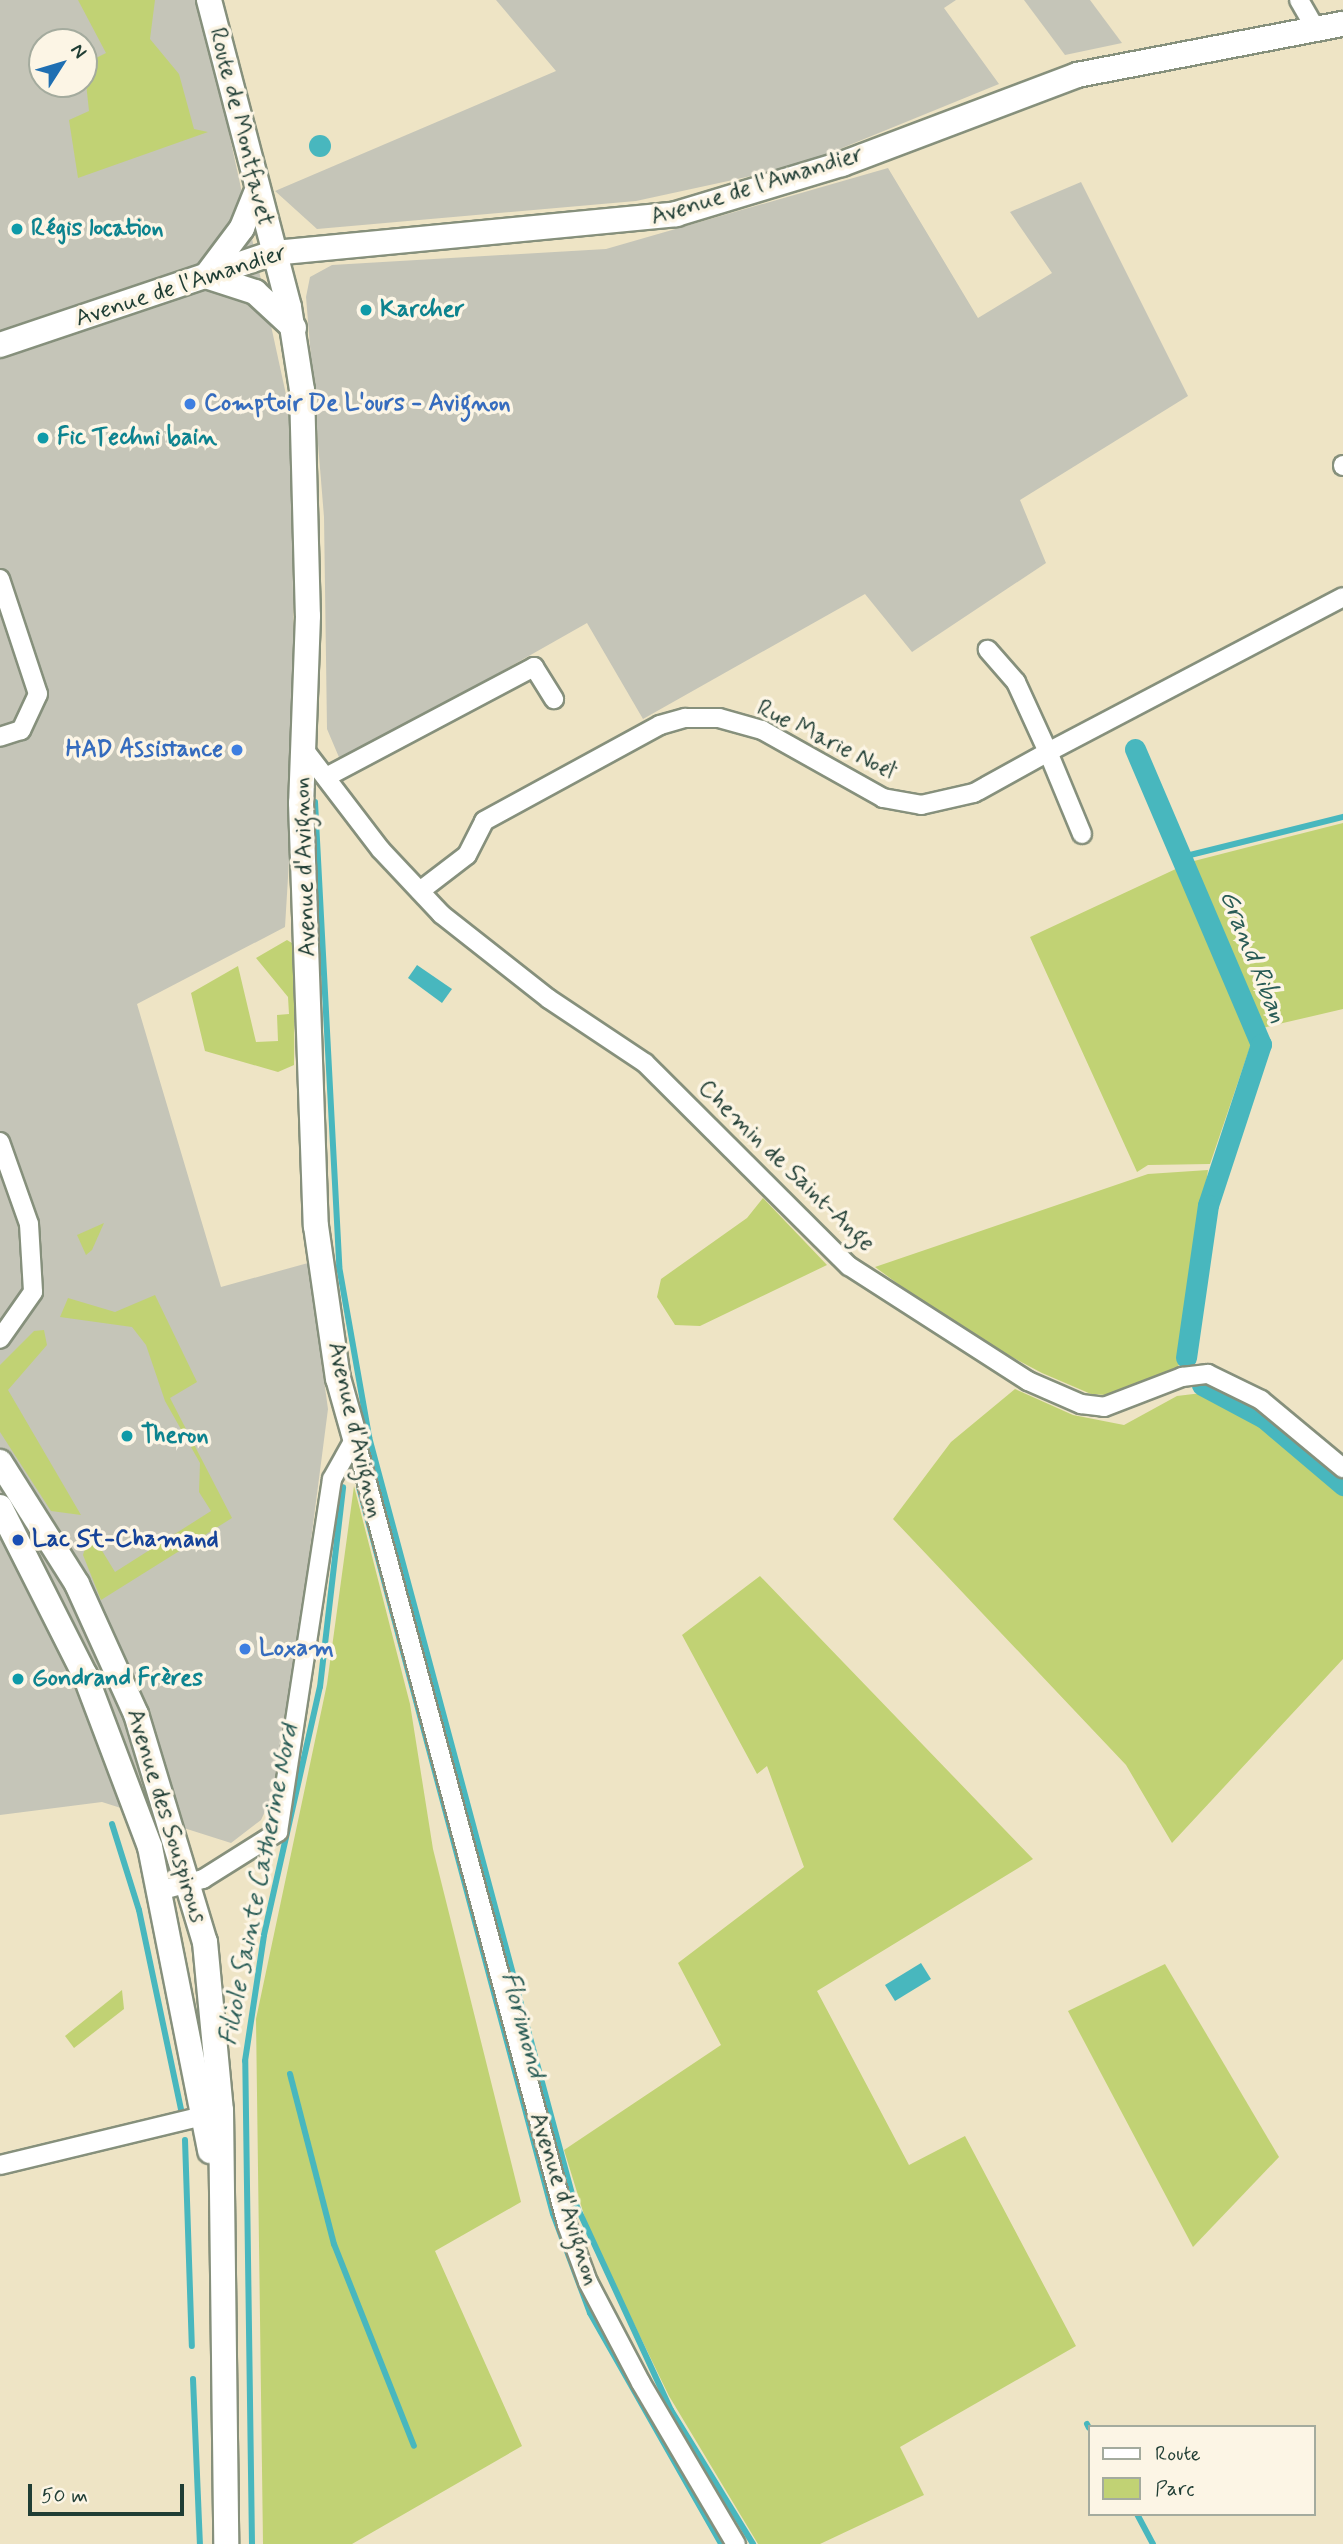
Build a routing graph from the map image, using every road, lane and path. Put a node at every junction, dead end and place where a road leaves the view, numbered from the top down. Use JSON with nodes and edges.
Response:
{"nodes":[{"id":1,"x":209,"y":0,"type":"edge"},
{"id":2,"x":1299,"y":0,"type":"edge"},
{"id":3,"x":1343,"y":24,"type":"edge"},
{"id":4,"x":1316,"y":30,"type":"junction"},
{"id":5,"x":256,"y":193,"type":"junction"},
{"id":6,"x":274,"y":253,"type":"junction"},
{"id":7,"x":206,"y":276,"type":"junction"},
{"id":8,"x":294,"y":328,"type":"junction"},
{"id":9,"x":0,"y":345,"type":"edge"},
{"id":10,"x":0,"y":579,"type":"edge"},
{"id":11,"x":1343,"y":597,"type":"edge"},
{"id":12,"x":988,"y":650,"type":"dead end"},
{"id":13,"x":554,"y":699,"type":"dead end"},
{"id":14,"x":0,"y":737,"type":"edge"},
{"id":15,"x":303,"y":748,"type":"junction"},
{"id":16,"x":1048,"y":752,"type":"junction"},
{"id":17,"x":330,"y":775,"type":"junction"},
{"id":18,"x":1082,"y":834,"type":"dead end"},
{"id":19,"x":420,"y":891,"type":"junction"},
{"id":20,"x":0,"y":1142,"type":"edge"},
{"id":21,"x":0,"y":1339,"type":"edge"},
{"id":22,"x":355,"y":1437,"type":"junction"},
{"id":23,"x":0,"y":1462,"type":"edge"},
{"id":24,"x":1343,"y":1468,"type":"edge"},
{"id":25,"x":0,"y":1507,"type":"edge"},
{"id":26,"x":192,"y":1883,"type":"junction"},
{"id":27,"x":159,"y":1891,"type":"junction"},
{"id":28,"x":212,"y":2113,"type":"junction"},
{"id":29,"x":0,"y":2165,"type":"edge"},
{"id":30,"x":226,"y":2544,"type":"edge"},
{"id":31,"x":736,"y":2544,"type":"edge"}],
"edges":[{"from":1,"to":5,"type":"main road","name":"Route de Montfavet"},
{"from":2,"to":4,"type":"street"},
{"from":3,"to":4,"type":"main road","name":"Avenue de l'Amandier"},
{"from":4,"to":6,"type":"main road","name":"Avenue de l'Amandier"},
{"from":5,"to":6,"type":"main road","name":"Route de Montfavet"},
{"from":5,"to":7,"type":"main road"},
{"from":6,"to":7,"type":"main road","name":"Avenue de l'Amandier"},
{"from":6,"to":8,"type":"main road","name":"Avenue d'Avignon"},
{"from":7,"to":8,"type":"main road"},
{"from":7,"to":9,"type":"main road","name":"Avenue de l'Amandier"},
{"from":8,"to":15,"type":"main road","name":"Avenue d'Avignon"},
{"from":10,"to":14,"type":"street"},
{"from":11,"to":16,"type":"street","name":"Rue Marie Noël"},
{"from":12,"to":16,"type":"street"},
{"from":13,"to":17,"type":"street"},
{"from":15,"to":17,"type":"street","name":"Chemin de Saint-Ange"},
{"from":15,"to":22,"type":"main road","name":"Avenue d'Avignon"},
{"from":16,"to":18,"type":"street"},
{"from":16,"to":19,"type":"street","name":"Rue Marie Noël"},
{"from":17,"to":19,"type":"street","name":"Chemin de Saint-Ange"},
{"from":19,"to":24,"type":"street","name":"Chemin de Saint-Ange"},
{"from":20,"to":21,"type":"street"},
{"from":22,"to":26,"type":"street"},
{"from":22,"to":31,"type":"street","name":"Avenue d'Avignon"},
{"from":23,"to":26,"type":"main road","name":"Avenue des Souspirous"},
{"from":25,"to":27,"type":"main road","name":"Avenue des Souspirous"},
{"from":26,"to":27,"type":"street"},
{"from":26,"to":28,"type":"main road","name":"Avenue des Souspirous"},
{"from":27,"to":28,"type":"main road","name":"Avenue des Souspirous"},
{"from":28,"to":29,"type":"street"},
{"from":28,"to":30,"type":"main road","name":"Avenue des Souspirous"}]}
